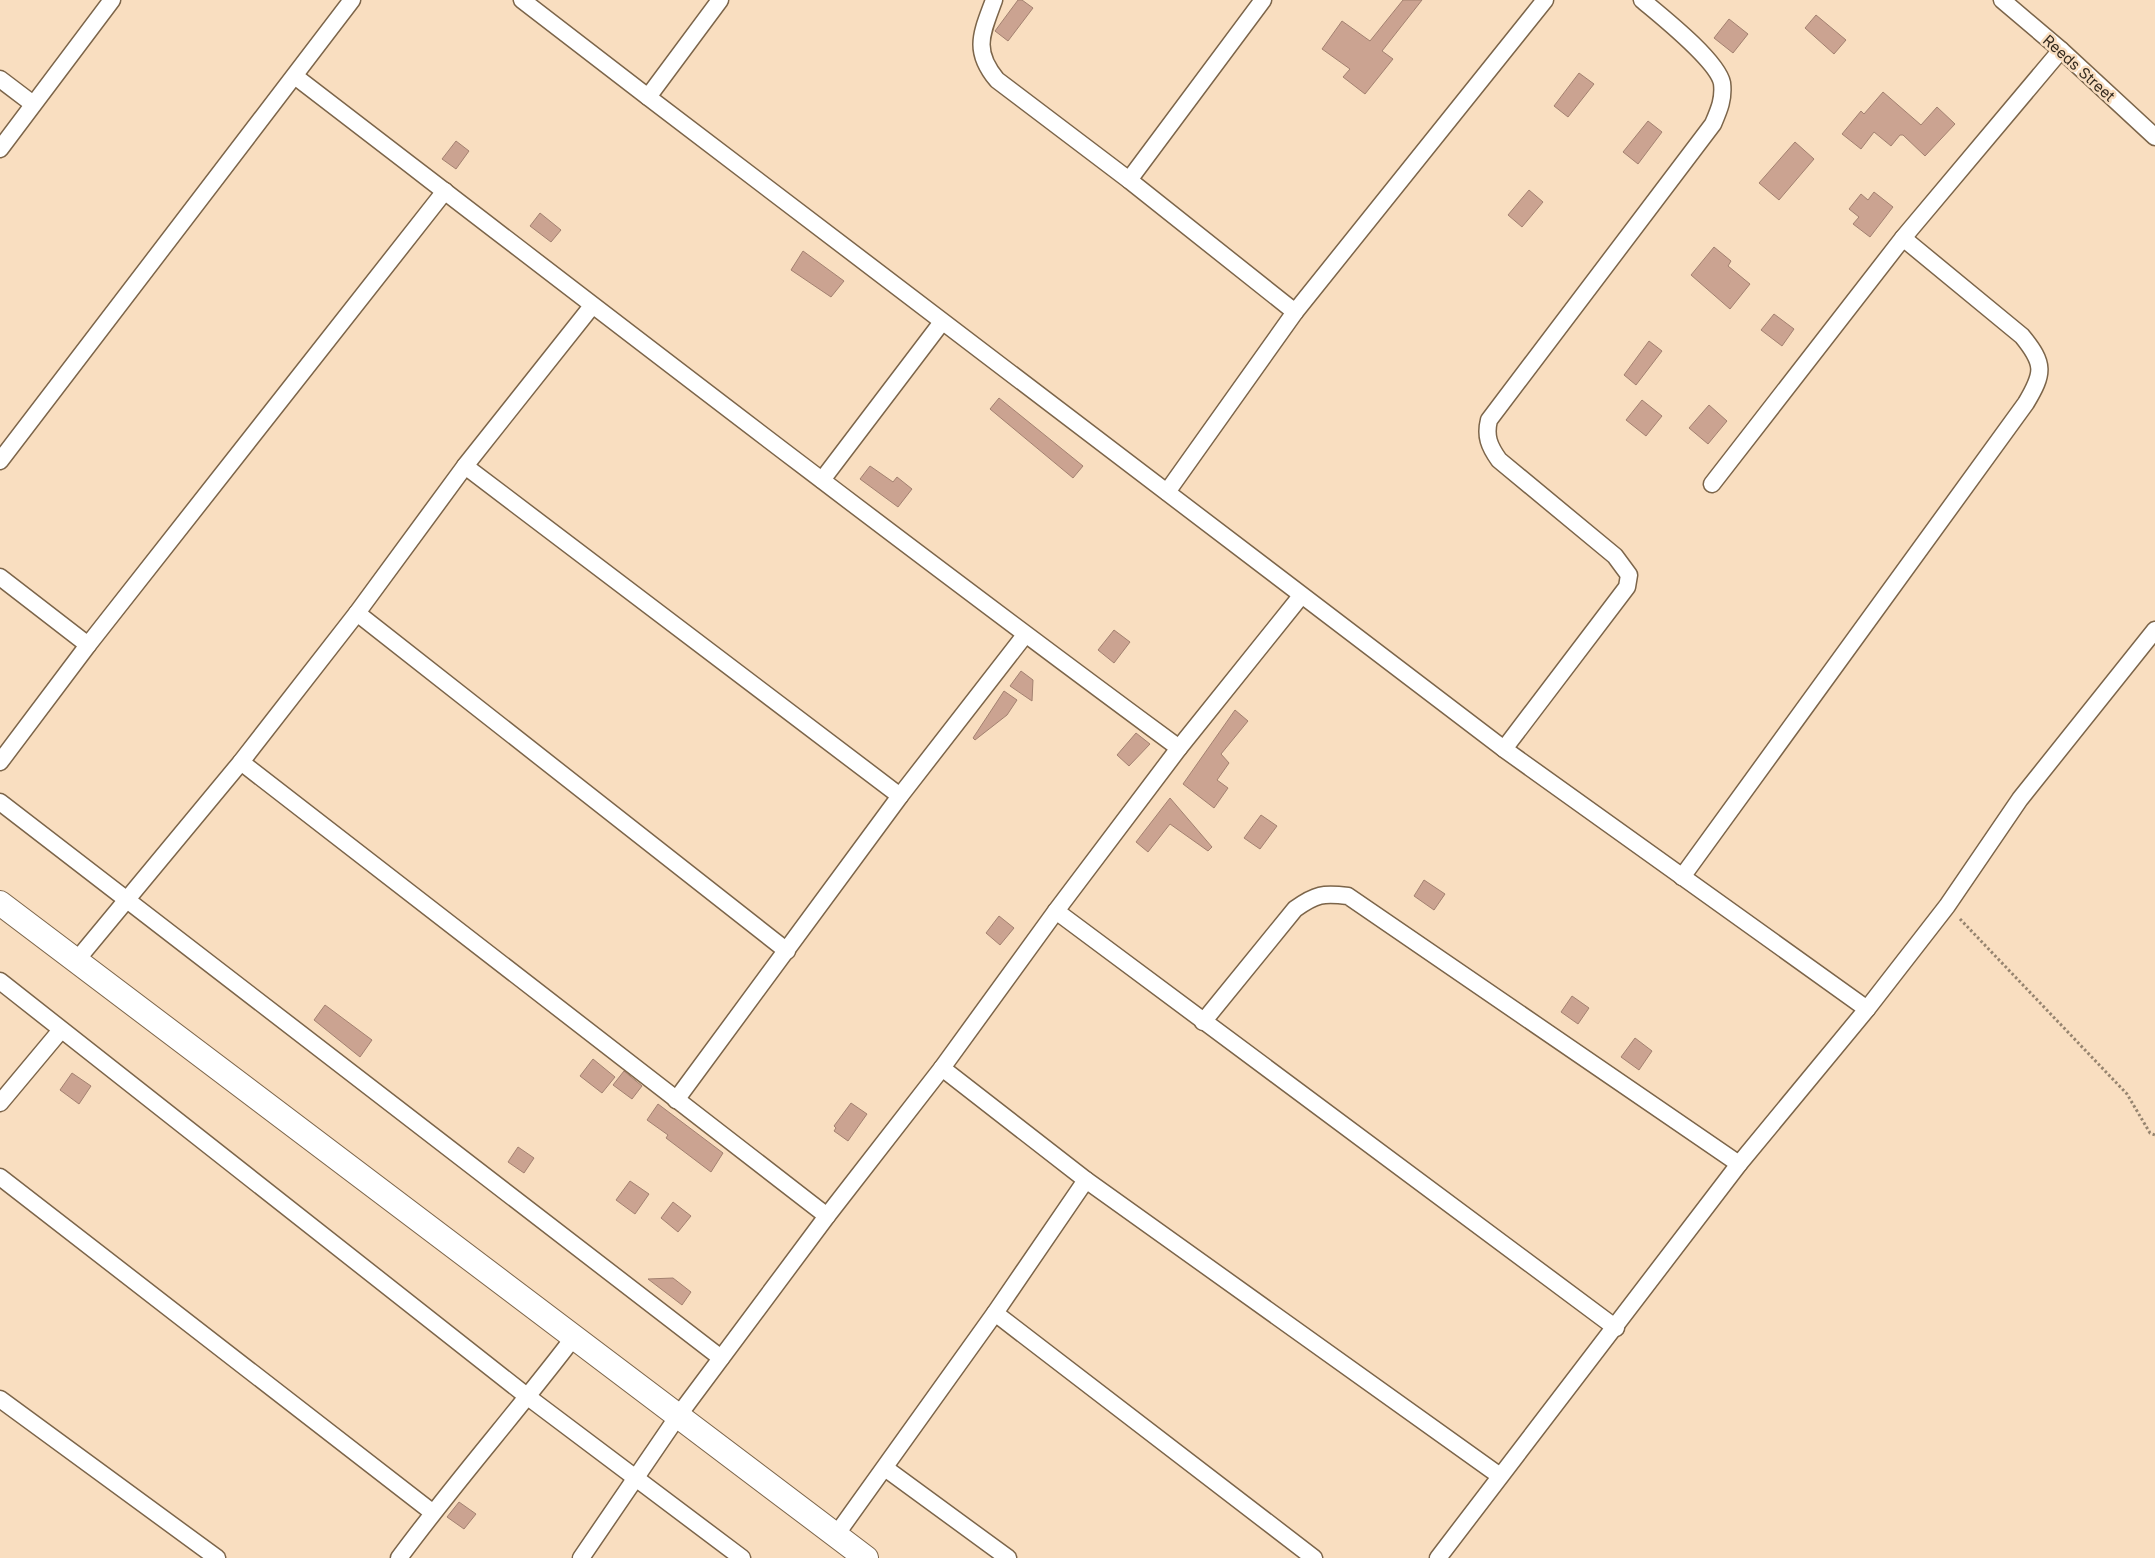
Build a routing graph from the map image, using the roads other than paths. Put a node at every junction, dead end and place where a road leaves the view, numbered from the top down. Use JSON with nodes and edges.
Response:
{"nodes":[{"id":1,"x":112,"y":0,"type":"edge"},
{"id":2,"x":352,"y":0,"type":"edge"},
{"id":3,"x":522,"y":0,"type":"edge"},
{"id":4,"x":720,"y":0,"type":"edge"},
{"id":5,"x":994,"y":0,"type":"edge"},
{"id":6,"x":1263,"y":0,"type":"edge"},
{"id":7,"x":1545,"y":0,"type":"edge"},
{"id":8,"x":1642,"y":0,"type":"edge"},
{"id":9,"x":2002,"y":0,"type":"edge"},
{"id":10,"x":2061,"y":50,"type":"junction"},
{"id":11,"x":296,"y":77,"type":"junction"},
{"id":12,"x":0,"y":79,"type":"edge"},
{"id":13,"x":648,"y":97,"type":"junction"},
{"id":14,"x":33,"y":104,"type":"junction"},
{"id":15,"x":2155,"y":137,"type":"edge"},
{"id":16,"x":0,"y":149,"type":"edge"},
{"id":17,"x":1129,"y":180,"type":"junction"},
{"id":18,"x":445,"y":191,"type":"junction"},
{"id":19,"x":1903,"y":238,"type":"junction"},
{"id":20,"x":592,"y":306,"type":"junction"},
{"id":21,"x":1295,"y":312,"type":"junction"},
{"id":22,"x":942,"y":322,"type":"junction"},
{"id":23,"x":0,"y":461,"type":"edge"},
{"id":24,"x":465,"y":466,"type":"junction"},
{"id":25,"x":822,"y":480,"type":"junction"},
{"id":26,"x":1712,"y":484,"type":"dead end"},
{"id":27,"x":1167,"y":492,"type":"junction"},
{"id":28,"x":0,"y":577,"type":"edge"},
{"id":29,"x":1301,"y":596,"type":"junction"},
{"id":30,"x":356,"y":613,"type":"junction"},
{"id":31,"x":2155,"y":630,"type":"edge"},
{"id":32,"x":1025,"y":635,"type":"junction"},
{"id":33,"x":88,"y":645,"type":"junction"},
{"id":34,"x":1180,"y":748,"type":"junction"},
{"id":35,"x":1504,"y":749,"type":"junction"},
{"id":36,"x":0,"y":762,"type":"edge"},
{"id":37,"x":241,"y":762,"type":"junction"},
{"id":38,"x":900,"y":796,"type":"junction"},
{"id":39,"x":0,"y":802,"type":"edge"},
{"id":40,"x":1682,"y":877,"type":"junction"},
{"id":41,"x":126,"y":901,"type":"junction"},
{"id":42,"x":0,"y":904,"type":"edge"},
{"id":43,"x":1056,"y":911,"type":"junction"},
{"id":44,"x":787,"y":951,"type":"junction"},
{"id":45,"x":76,"y":961,"type":"junction"},
{"id":46,"x":0,"y":981,"type":"edge"},
{"id":47,"x":1867,"y":1009,"type":"junction"},
{"id":48,"x":1203,"y":1022,"type":"junction"},
{"id":49,"x":61,"y":1030,"type":"junction"},
{"id":50,"x":942,"y":1068,"type":"junction"},
{"id":51,"x":676,"y":1100,"type":"junction"},
{"id":52,"x":0,"y":1103,"type":"edge"},
{"id":53,"x":1739,"y":1164,"type":"junction"},
{"id":54,"x":0,"y":1177,"type":"edge"},
{"id":55,"x":1086,"y":1180,"type":"junction"},
{"id":56,"x":827,"y":1216,"type":"junction"},
{"id":57,"x":995,"y":1313,"type":"junction"},
{"id":58,"x":1616,"y":1328,"type":"junction"},
{"id":59,"x":574,"y":1337,"type":"junction"},
{"id":60,"x":721,"y":1358,"type":"junction"},
{"id":61,"x":528,"y":1398,"type":"junction"},
{"id":62,"x":0,"y":1399,"type":"edge"},
{"id":63,"x":678,"y":1416,"type":"junction"},
{"id":64,"x":885,"y":1468,"type":"junction"},
{"id":65,"x":1500,"y":1476,"type":"junction"},
{"id":66,"x":634,"y":1478,"type":"junction"},
{"id":67,"x":432,"y":1512,"type":"junction"},
{"id":68,"x":836,"y":1535,"type":"junction"},
{"id":69,"x":217,"y":1558,"type":"edge"},
{"id":70,"x":399,"y":1558,"type":"edge"},
{"id":71,"x":580,"y":1558,"type":"edge"},
{"id":72,"x":742,"y":1558,"type":"edge"},
{"id":73,"x":866,"y":1558,"type":"edge"},
{"id":74,"x":1008,"y":1558,"type":"edge"},
{"id":75,"x":1314,"y":1558,"type":"edge"},
{"id":76,"x":1438,"y":1558,"type":"edge"}],
"edges":[{"from":1,"to":14,"type":"street"},
{"from":2,"to":11,"type":"street"},
{"from":3,"to":13,"type":"street"},
{"from":4,"to":13,"type":"street"},
{"from":5,"to":17,"type":"street"},
{"from":6,"to":17,"type":"street"},
{"from":7,"to":21,"type":"street"},
{"from":8,"to":35,"type":"street"},
{"from":9,"to":10,"type":"street","name":"Reeds Street"},
{"from":10,"to":15,"type":"street","name":"Reeds Street"},
{"from":10,"to":19,"type":"street"},
{"from":11,"to":18,"type":"street"},
{"from":11,"to":23,"type":"street"},
{"from":12,"to":14,"type":"street"},
{"from":13,"to":22,"type":"street"},
{"from":14,"to":16,"type":"street"},
{"from":17,"to":21,"type":"street"},
{"from":18,"to":20,"type":"street"},
{"from":18,"to":33,"type":"street"},
{"from":19,"to":26,"type":"street"},
{"from":19,"to":40,"type":"street"},
{"from":20,"to":24,"type":"street"},
{"from":20,"to":25,"type":"street"},
{"from":21,"to":27,"type":"street"},
{"from":22,"to":25,"type":"street"},
{"from":22,"to":27,"type":"street"},
{"from":24,"to":30,"type":"street"},
{"from":24,"to":38,"type":"street"},
{"from":25,"to":32,"type":"street"},
{"from":27,"to":29,"type":"street"},
{"from":28,"to":33,"type":"street"},
{"from":29,"to":34,"type":"street"},
{"from":29,"to":35,"type":"street"},
{"from":30,"to":37,"type":"street"},
{"from":30,"to":44,"type":"street"},
{"from":31,"to":47,"type":"street"},
{"from":32,"to":34,"type":"street"},
{"from":32,"to":38,"type":"street"},
{"from":33,"to":36,"type":"street"},
{"from":34,"to":43,"type":"street"},
{"from":35,"to":40,"type":"street"},
{"from":37,"to":41,"type":"street"},
{"from":37,"to":51,"type":"street"},
{"from":38,"to":44,"type":"street"},
{"from":39,"to":41,"type":"street"},
{"from":40,"to":47,"type":"street"},
{"from":41,"to":45,"type":"street"},
{"from":41,"to":60,"type":"street"},
{"from":42,"to":45,"type":"street"},
{"from":43,"to":48,"type":"street"},
{"from":43,"to":50,"type":"street"},
{"from":44,"to":51,"type":"street"},
{"from":45,"to":59,"type":"street"},
{"from":46,"to":49,"type":"street"},
{"from":47,"to":53,"type":"street"},
{"from":48,"to":53,"type":"street"},
{"from":48,"to":58,"type":"street"},
{"from":49,"to":52,"type":"street"},
{"from":49,"to":61,"type":"street"},
{"from":50,"to":55,"type":"street"},
{"from":50,"to":56,"type":"street"},
{"from":51,"to":56,"type":"street"},
{"from":53,"to":58,"type":"street"},
{"from":54,"to":67,"type":"street"},
{"from":55,"to":57,"type":"street"},
{"from":55,"to":65,"type":"street"},
{"from":56,"to":60,"type":"street"},
{"from":57,"to":64,"type":"street"},
{"from":57,"to":75,"type":"street"},
{"from":58,"to":65,"type":"street"},
{"from":59,"to":61,"type":"street"},
{"from":59,"to":63,"type":"street"},
{"from":60,"to":63,"type":"street"},
{"from":61,"to":66,"type":"street"},
{"from":61,"to":67,"type":"street"},
{"from":62,"to":69,"type":"street"},
{"from":63,"to":66,"type":"street"},
{"from":63,"to":68,"type":"street"},
{"from":64,"to":68,"type":"street"},
{"from":64,"to":74,"type":"street"},
{"from":65,"to":76,"type":"street"},
{"from":66,"to":71,"type":"street"},
{"from":66,"to":72,"type":"street"},
{"from":67,"to":70,"type":"street"},
{"from":68,"to":73,"type":"street"}]}
